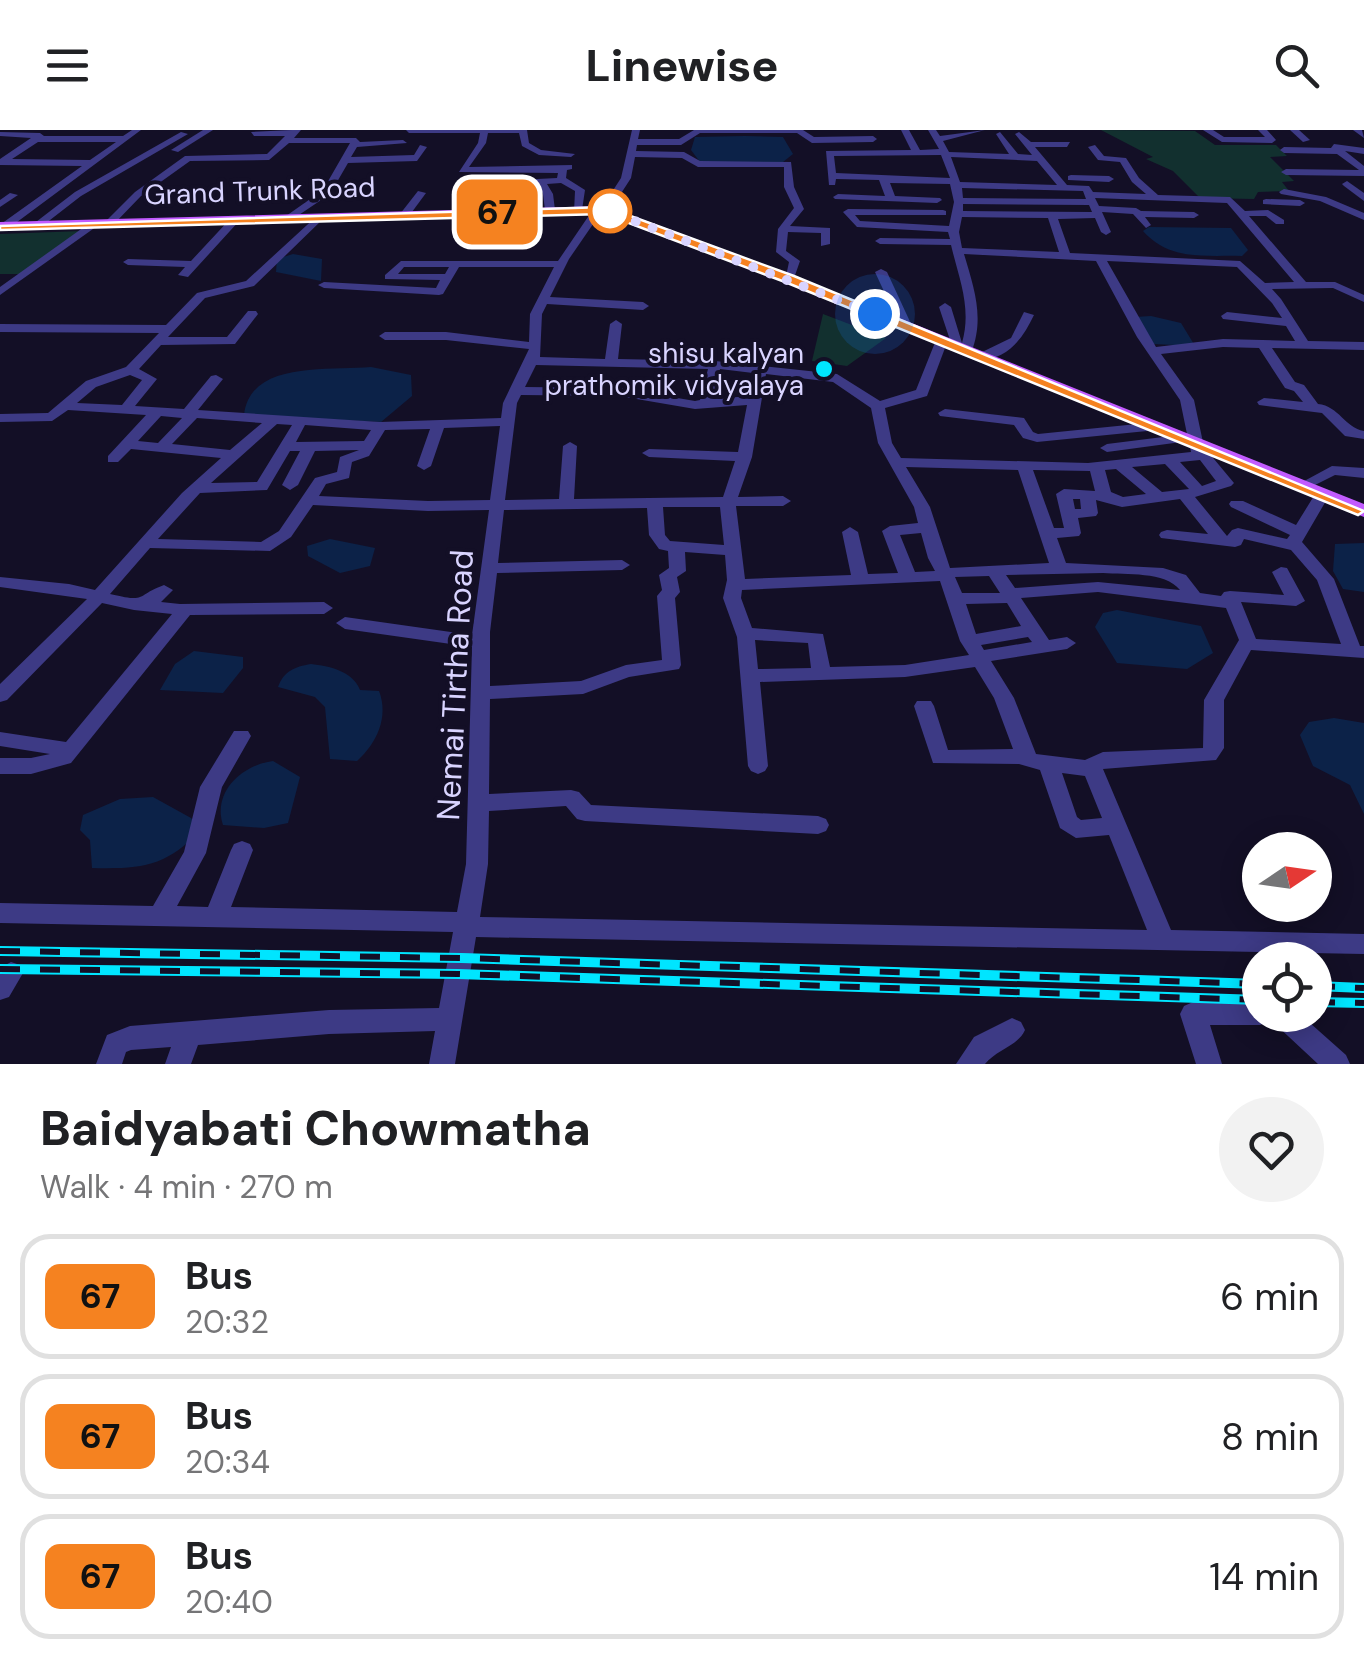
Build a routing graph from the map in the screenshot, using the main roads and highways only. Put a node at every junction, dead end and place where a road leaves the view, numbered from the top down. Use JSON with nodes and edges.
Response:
{"nodes":[{"id":1,"x":2,"y":226,"type":"edge"},
{"id":2,"x":1364,"y":511,"type":"edge"}],
"edges":[{"from":1,"to":2,"type":"main road","name":"Grand Trunk Road"}]}
